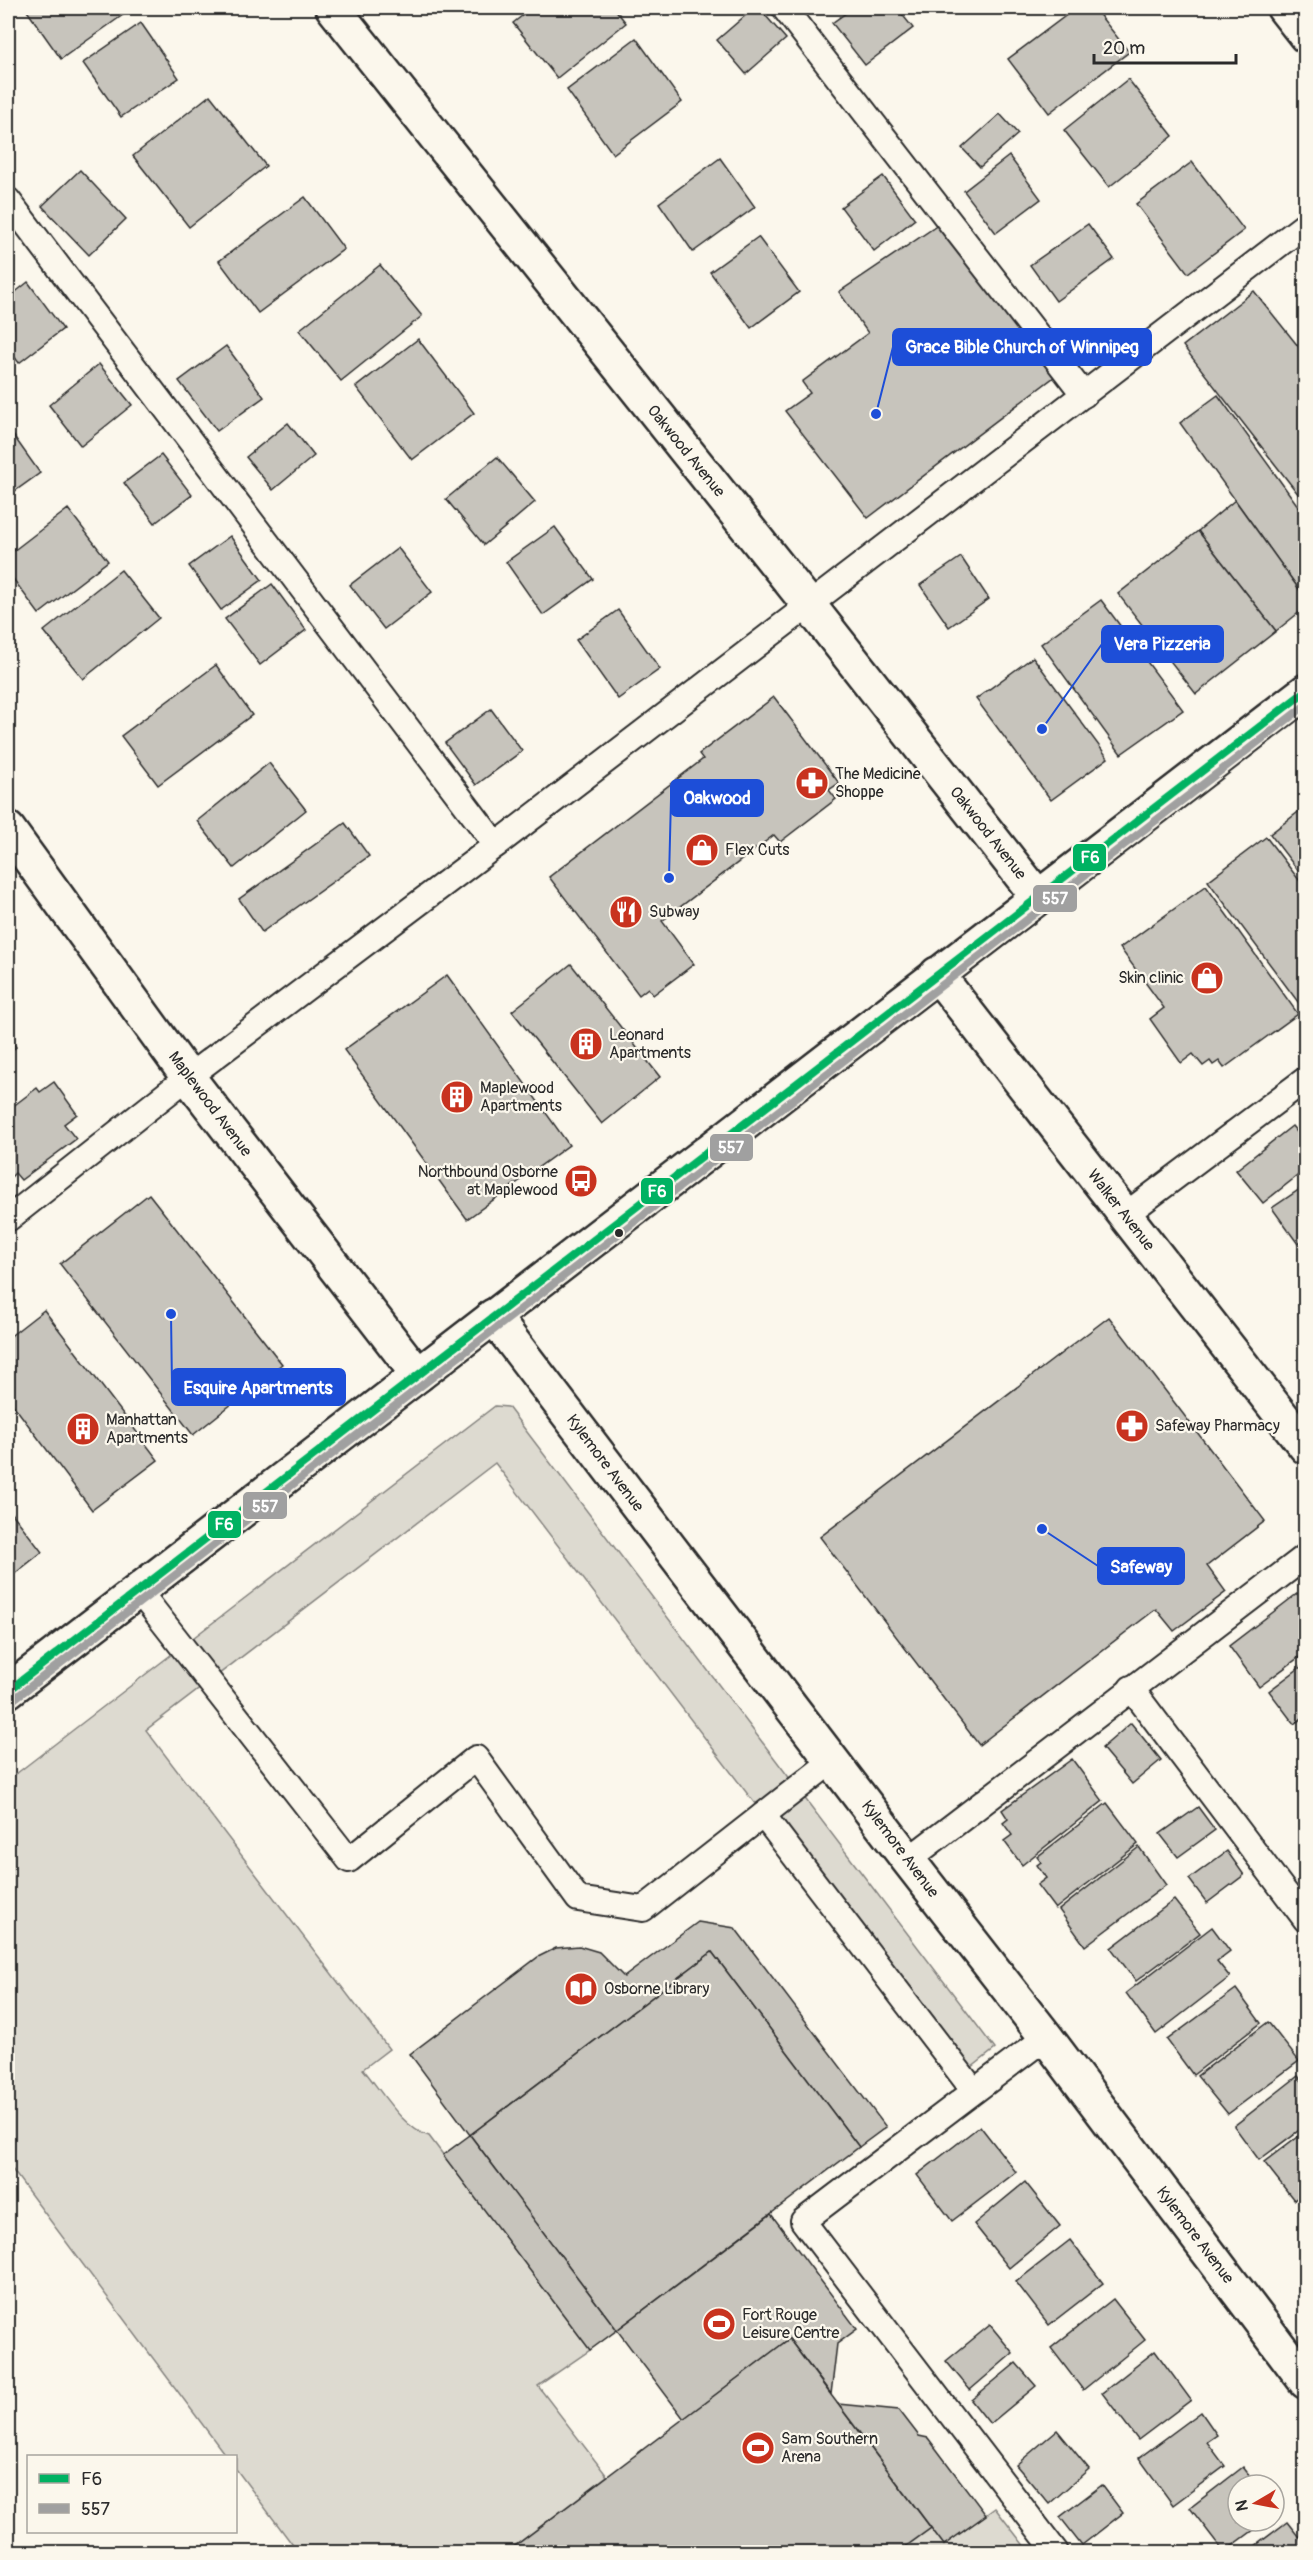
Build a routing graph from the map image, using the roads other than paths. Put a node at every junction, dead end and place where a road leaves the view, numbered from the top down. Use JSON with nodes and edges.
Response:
{"nodes":[{"id":1,"x":333,"y":8,"type":"edge"},
{"id":2,"x":784,"y":8,"type":"edge"},
{"id":3,"x":1284,"y":8,"type":"edge"},
{"id":4,"x":1305,"y":36,"type":"edge"},
{"id":5,"x":8,"y":200,"type":"edge"},
{"id":6,"x":1305,"y":224,"type":"edge"},
{"id":7,"x":1084,"y":395,"type":"junction"},
{"id":8,"x":809,"y":605,"type":"junction"},
{"id":9,"x":1305,"y":691,"type":"edge"},
{"id":10,"x":8,"y":829,"type":"edge"},
{"id":11,"x":496,"y":845,"type":"junction"},
{"id":12,"x":1038,"y":897,"type":"junction"},
{"id":13,"x":937,"y":974,"type":"junction"},
{"id":14,"x":188,"y":1077,"type":"junction"},
{"id":15,"x":1305,"y":1078,"type":"edge"},
{"id":16,"x":1125,"y":1215,"type":"junction"},
{"id":17,"x":8,"y":1219,"type":"edge"},
{"id":18,"x":493,"y":1317,"type":"junction"},
{"id":19,"x":418,"y":1375,"type":"junction"},
{"id":20,"x":1305,"y":1447,"type":"edge"},
{"id":21,"x":1305,"y":1556,"type":"edge"},
{"id":22,"x":138,"y":1590,"type":"junction"},
{"id":23,"x":1131,"y":1688,"type":"junction"},
{"id":24,"x":8,"y":1690,"type":"edge"},
{"id":25,"x":832,"y":1761,"type":"junction"},
{"id":26,"x":763,"y":1815,"type":"junction"},
{"id":27,"x":908,"y":1860,"type":"junction"},
{"id":28,"x":1305,"y":1920,"type":"edge"},
{"id":29,"x":1046,"y":2037,"type":"junction"},
{"id":30,"x":974,"y":2091,"type":"junction"},
{"id":31,"x":1305,"y":2382,"type":"edge"},
{"id":32,"x":1056,"y":2553,"type":"edge"}],
"edges":[{"from":1,"to":8,"type":"street","name":"Oakwood Avenue"},
{"from":2,"to":7,"type":"lane"},
{"from":3,"to":4,"type":"street"},
{"from":5,"to":11,"type":"lane"},
{"from":6,"to":7,"type":"lane"},
{"from":7,"to":8,"type":"lane"},
{"from":8,"to":11,"type":"lane"},
{"from":8,"to":12,"type":"street","name":"Oakwood Avenue"},
{"from":9,"to":12,"type":"street"},
{"from":10,"to":14,"type":"street","name":"Maplewood Avenue"},
{"from":11,"to":14,"type":"lane"},
{"from":12,"to":13,"type":"street"},
{"from":13,"to":16,"type":"street","name":"Walker Avenue"},
{"from":13,"to":18,"type":"street"},
{"from":14,"to":17,"type":"lane"},
{"from":14,"to":19,"type":"street","name":"Maplewood Avenue"},
{"from":15,"to":16,"type":"lane"},
{"from":16,"to":20,"type":"street","name":"Walker Avenue"},
{"from":18,"to":19,"type":"street"},
{"from":18,"to":25,"type":"street","name":"Kylemore Avenue"},
{"from":19,"to":22,"type":"street"},
{"from":21,"to":23,"type":"lane"},
{"from":22,"to":24,"type":"street"},
{"from":22,"to":26,"type":"lane"},
{"from":23,"to":27,"type":"lane"},
{"from":23,"to":28,"type":"lane"},
{"from":25,"to":26,"type":"lane"},
{"from":25,"to":27,"type":"street","name":"Kylemore Avenue"},
{"from":26,"to":30,"type":"lane"},
{"from":27,"to":29,"type":"street","name":"Kylemore Avenue"},
{"from":29,"to":30,"type":"lane"},
{"from":29,"to":31,"type":"street","name":"Kylemore Avenue"},
{"from":30,"to":32,"type":"lane"}]}
